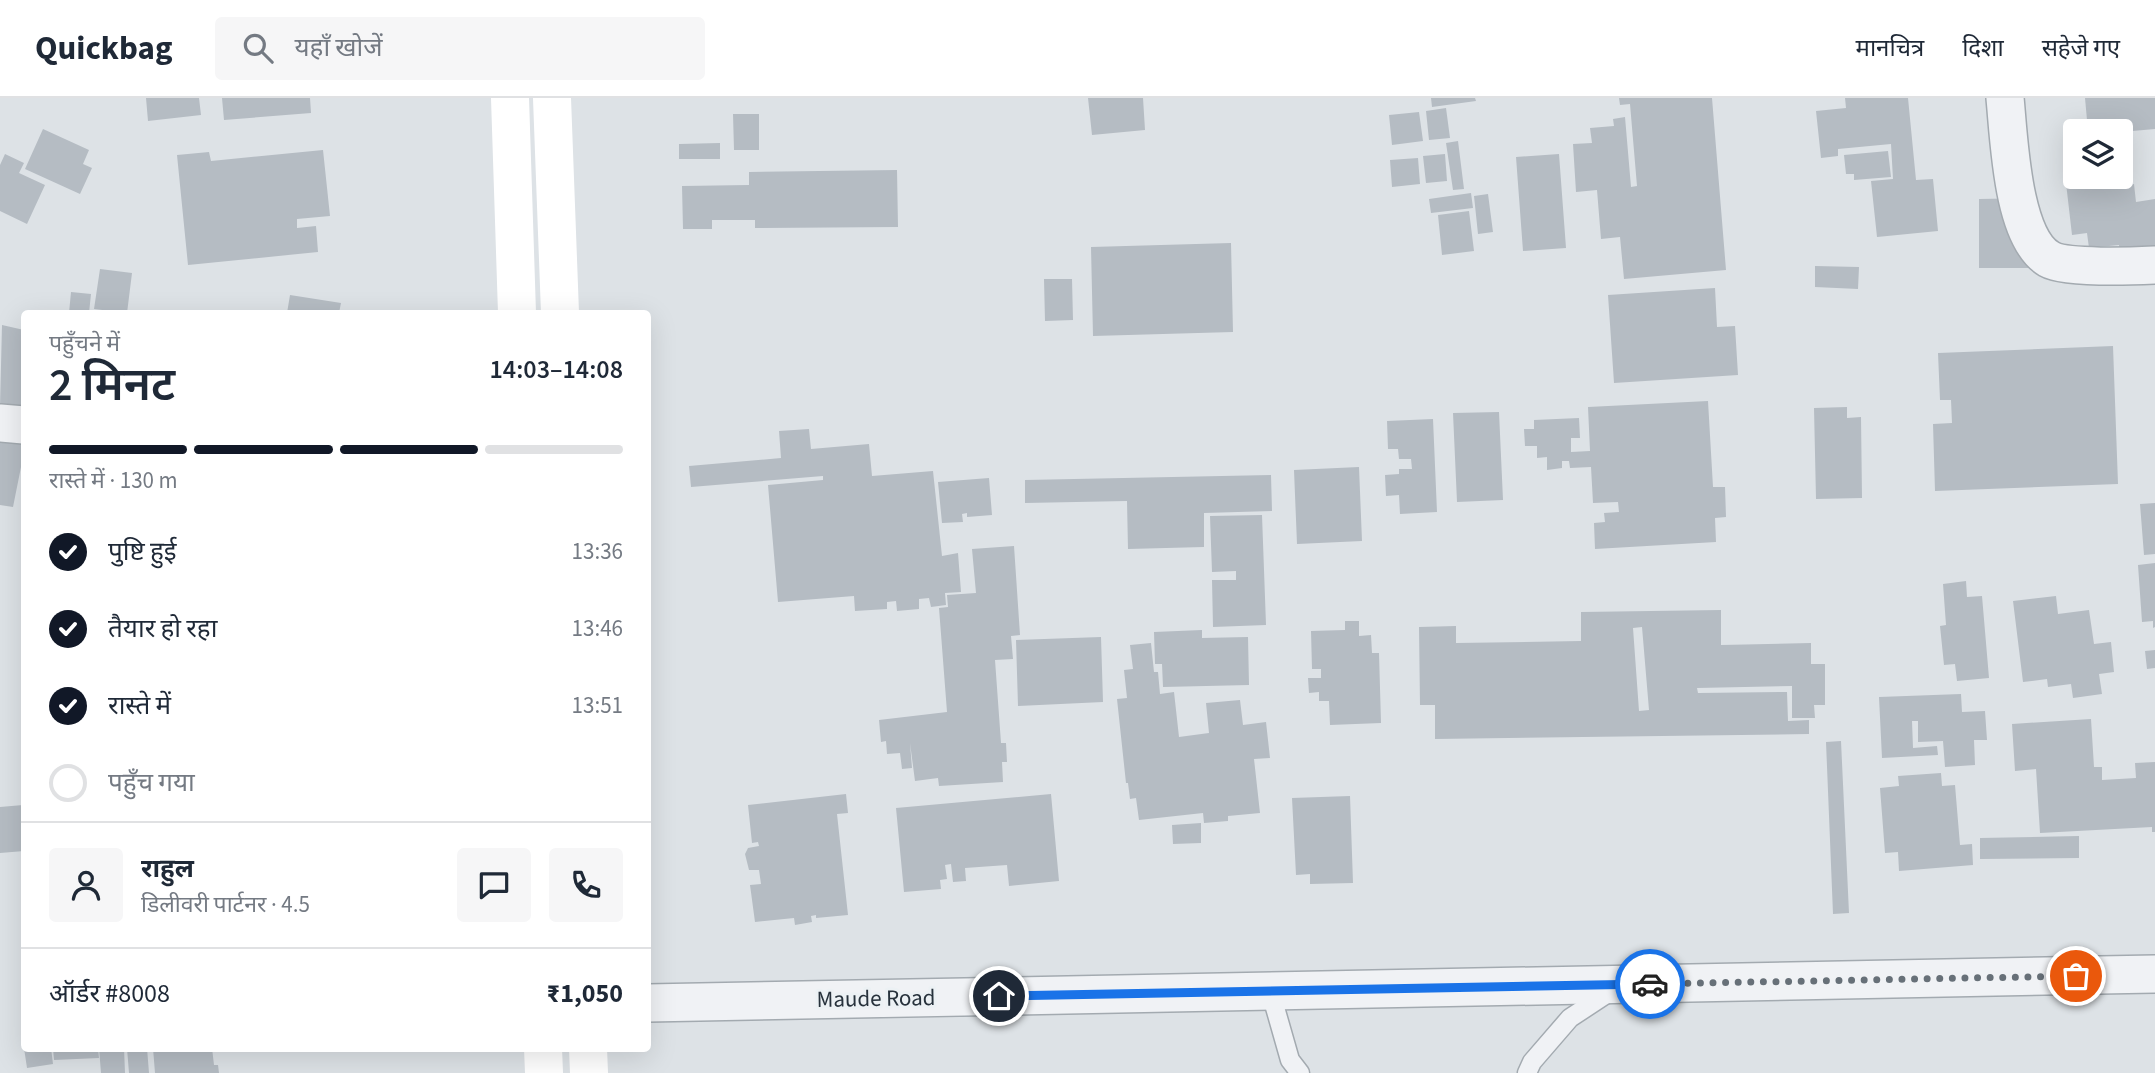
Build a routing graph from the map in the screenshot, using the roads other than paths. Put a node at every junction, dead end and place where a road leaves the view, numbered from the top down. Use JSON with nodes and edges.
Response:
{"nodes":[{"id":1,"x":510,"y":98,"type":"edge"},
{"id":2,"x":552,"y":98,"type":"edge"},
{"id":3,"x":2005,"y":98,"type":"edge"},
{"id":4,"x":2155,"y":265,"type":"edge"},
{"id":5,"x":517,"y":310,"type":"edge"},
{"id":6,"x":560,"y":310,"type":"edge"},
{"id":7,"x":0,"y":423,"type":"edge"},
{"id":8,"x":21,"y":425,"type":"edge"},
{"id":9,"x":2155,"y":974,"type":"edge"},
{"id":10,"x":1622,"y":984,"type":"junction"},
{"id":11,"x":1270,"y":990,"type":"junction"},
{"id":12,"x":651,"y":1003,"type":"edge"},
{"id":13,"x":543,"y":1052,"type":"edge"},
{"id":14,"x":588,"y":1052,"type":"edge"},
{"id":15,"x":544,"y":1073,"type":"edge"},
{"id":16,"x":589,"y":1073,"type":"edge"},
{"id":17,"x":1300,"y":1073,"type":"edge"},
{"id":18,"x":1527,"y":1073,"type":"edge"}],
"edges":[{"from":1,"to":5,"type":"street"},
{"from":2,"to":6,"type":"street"},
{"from":3,"to":4,"type":"street"},
{"from":7,"to":8,"type":"street"},
{"from":9,"to":10,"type":"street","name":"Maude Road"},
{"from":10,"to":11,"type":"street","name":"Maude Road"},
{"from":10,"to":18,"type":"lane"},
{"from":11,"to":12,"type":"street","name":"Maude Road"},
{"from":11,"to":17,"type":"lane"},
{"from":13,"to":15,"type":"street"},
{"from":14,"to":16,"type":"street"}]}
